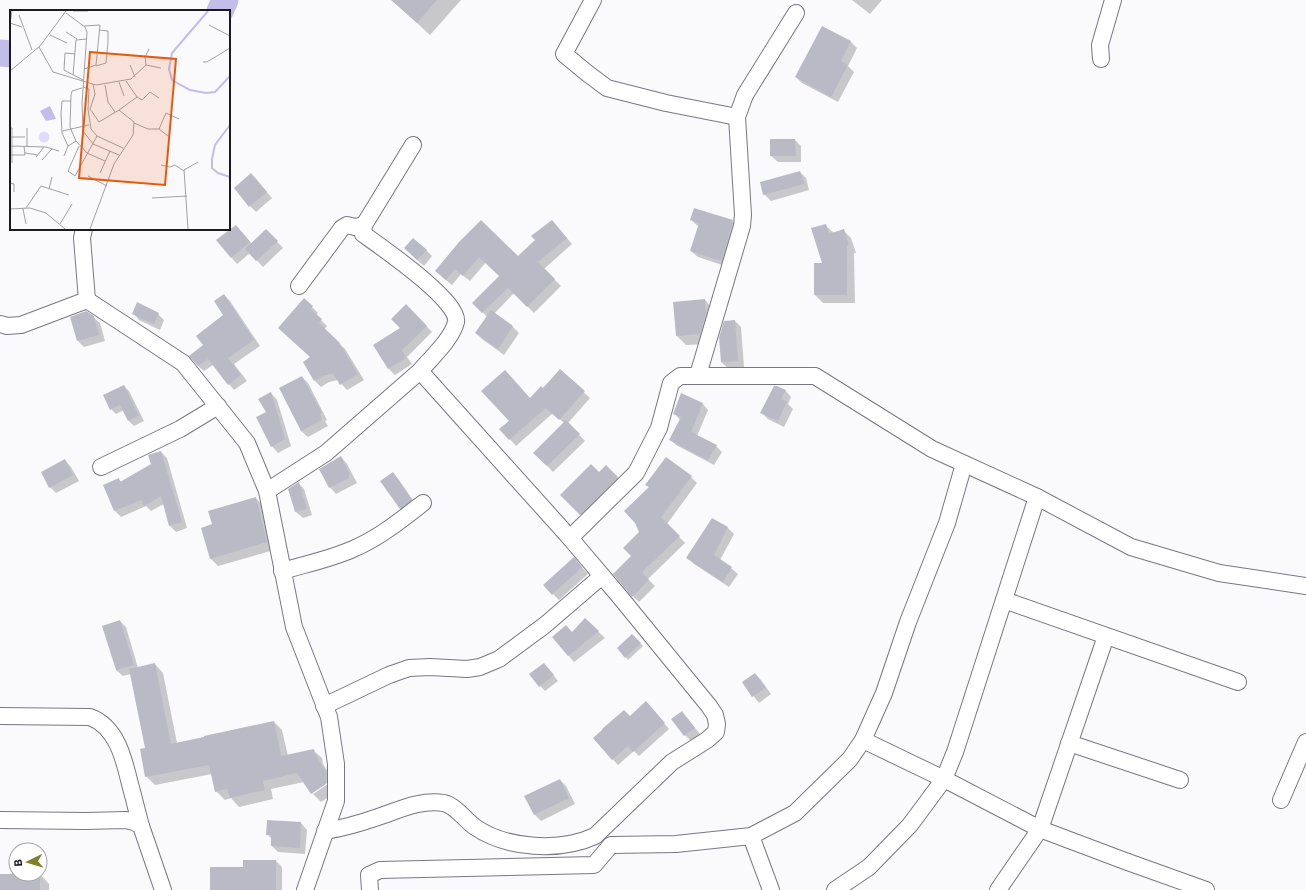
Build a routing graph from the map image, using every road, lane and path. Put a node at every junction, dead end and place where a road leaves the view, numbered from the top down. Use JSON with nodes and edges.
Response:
{"nodes":[{"id":1,"x":593,"y":0,"type":"edge"},
{"id":2,"x":1113,"y":0,"type":"edge"},
{"id":3,"x":796,"y":13,"type":"dead end"},
{"id":4,"x":1101,"y":59,"type":"dead end"},
{"id":5,"x":737,"y":117,"type":"junction"},
{"id":6,"x":413,"y":146,"type":"dead end"},
{"id":7,"x":364,"y":225,"type":"junction"},
{"id":8,"x":84,"y":230,"type":"edge"},
{"id":9,"x":299,"y":286,"type":"dead end"},
{"id":10,"x":87,"y":300,"type":"junction"},
{"id":11,"x":0,"y":324,"type":"edge"},
{"id":12,"x":420,"y":371,"type":"junction"},
{"id":13,"x":698,"y":375,"type":"junction"},
{"id":14,"x":218,"y":406,"type":"junction"},
{"id":15,"x":964,"y":464,"type":"junction"},
{"id":16,"x":101,"y":467,"type":"dead end"},
{"id":17,"x":266,"y":491,"type":"junction"},
{"id":18,"x":1036,"y":497,"type":"junction"},
{"id":19,"x":423,"y":503,"type":"dead end"},
{"id":20,"x":570,"y":538,"type":"junction"},
{"id":21,"x":282,"y":571,"type":"junction"},
{"id":22,"x":602,"y":576,"type":"junction"},
{"id":23,"x":1306,"y":586,"type":"edge"},
{"id":24,"x":1004,"y":600,"type":"junction"},
{"id":25,"x":1106,"y":636,"type":"junction"},
{"id":26,"x":1238,"y":682,"type":"dead end"},
{"id":27,"x":324,"y":706,"type":"junction"},
{"id":28,"x":0,"y":716,"type":"edge"},
{"id":29,"x":863,"y":740,"type":"junction"},
{"id":30,"x":1306,"y":742,"type":"edge"},
{"id":31,"x":1069,"y":743,"type":"junction"},
{"id":32,"x":944,"y":779,"type":"junction"},
{"id":33,"x":1180,"y":780,"type":"dead end"},
{"id":34,"x":1281,"y":800,"type":"dead end"},
{"id":35,"x":0,"y":820,"type":"edge"},
{"id":36,"x":141,"y":826,"type":"junction"},
{"id":37,"x":1040,"y":829,"type":"junction"},
{"id":38,"x":325,"y":832,"type":"junction"},
{"id":39,"x":751,"y":836,"type":"junction"},
{"id":40,"x":163,"y":890,"type":"edge"},
{"id":41,"x":305,"y":890,"type":"edge"},
{"id":42,"x":370,"y":890,"type":"edge"},
{"id":43,"x":771,"y":890,"type":"edge"},
{"id":44,"x":835,"y":890,"type":"edge"},
{"id":45,"x":998,"y":890,"type":"edge"},
{"id":46,"x":1206,"y":890,"type":"edge"}],
"edges":[{"from":1,"to":5,"type":"street"},
{"from":2,"to":4,"type":"street"},
{"from":3,"to":5,"type":"street"},
{"from":5,"to":13,"type":"street"},
{"from":6,"to":7,"type":"street"},
{"from":7,"to":9,"type":"street"},
{"from":7,"to":12,"type":"street"},
{"from":8,"to":10,"type":"street"},
{"from":10,"to":11,"type":"street"},
{"from":10,"to":14,"type":"street"},
{"from":12,"to":17,"type":"street"},
{"from":12,"to":20,"type":"street"},
{"from":13,"to":15,"type":"street"},
{"from":13,"to":20,"type":"street"},
{"from":14,"to":16,"type":"street"},
{"from":14,"to":17,"type":"street"},
{"from":15,"to":18,"type":"street"},
{"from":15,"to":29,"type":"street"},
{"from":17,"to":21,"type":"street"},
{"from":18,"to":23,"type":"street"},
{"from":18,"to":24,"type":"street"},
{"from":19,"to":21,"type":"street"},
{"from":20,"to":22,"type":"street"},
{"from":21,"to":27,"type":"street"},
{"from":22,"to":27,"type":"street"},
{"from":22,"to":38,"type":"street"},
{"from":24,"to":25,"type":"street"},
{"from":24,"to":32,"type":"street"},
{"from":25,"to":26,"type":"street"},
{"from":25,"to":31,"type":"street"},
{"from":27,"to":38,"type":"street"},
{"from":28,"to":36,"type":"street"},
{"from":29,"to":32,"type":"street"},
{"from":29,"to":39,"type":"street"},
{"from":30,"to":34,"type":"street"},
{"from":31,"to":33,"type":"street"},
{"from":31,"to":37,"type":"street"},
{"from":32,"to":37,"type":"street"},
{"from":32,"to":44,"type":"street"},
{"from":35,"to":36,"type":"street"},
{"from":36,"to":40,"type":"street"},
{"from":37,"to":45,"type":"street"},
{"from":37,"to":46,"type":"street"},
{"from":38,"to":41,"type":"street"},
{"from":39,"to":42,"type":"street"},
{"from":39,"to":43,"type":"street"}]}
